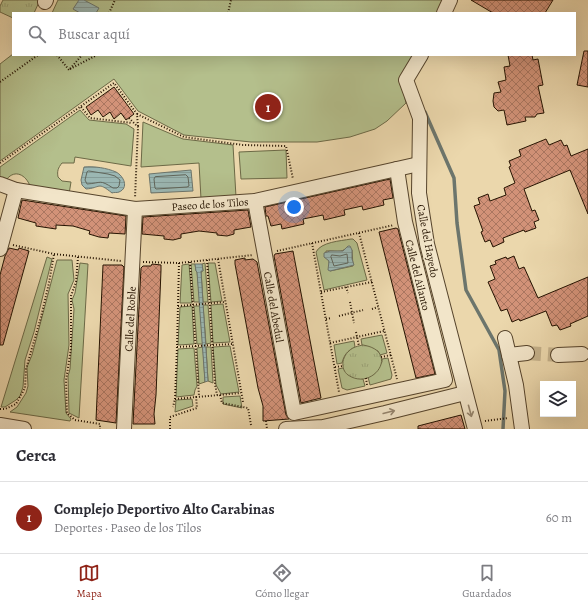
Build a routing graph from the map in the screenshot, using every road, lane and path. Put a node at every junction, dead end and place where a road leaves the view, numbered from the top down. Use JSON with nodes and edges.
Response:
{"nodes":[{"id":1,"x":115,"y":0,"type":"edge"},
{"id":2,"x":231,"y":0,"type":"edge"},
{"id":3,"x":450,"y":0,"type":"edge"},
{"id":4,"x":109,"y":12,"type":"edge"},
{"id":5,"x":228,"y":12,"type":"edge"},
{"id":6,"x":444,"y":12,"type":"edge"},
{"id":7,"x":37,"y":56,"type":"edge"},
{"id":8,"x":58,"y":56,"type":"edge"},
{"id":9,"x":81,"y":56,"type":"edge"},
{"id":10,"x":95,"y":56,"type":"edge"},
{"id":11,"x":421,"y":56,"type":"edge"},
{"id":12,"x":69,"y":70,"type":"junction"},
{"id":13,"x":0,"y":82,"type":"edge"},
{"id":14,"x":81,"y":106,"type":"junction"},
{"id":15,"x":137,"y":114,"type":"junction"},
{"id":16,"x":129,"y":118,"type":"dead end"},
{"id":17,"x":133,"y":123,"type":"junction"},
{"id":18,"x":138,"y":127,"type":"junction"},
{"id":19,"x":0,"y":163,"type":"edge"},
{"id":20,"x":419,"y":164,"type":"junction"},
{"id":21,"x":397,"y":169,"type":"junction"},
{"id":22,"x":0,"y":184,"type":"edge"},
{"id":23,"x":16,"y":190,"type":"junction"},
{"id":24,"x":295,"y":192,"type":"junction"},
{"id":25,"x":255,"y":201,"type":"junction"},
{"id":26,"x":135,"y":209,"type":"junction"},
{"id":27,"x":405,"y":222,"type":"junction"},
{"id":28,"x":359,"y":233,"type":"junction"},
{"id":29,"x":312,"y":243,"type":"junction"},
{"id":30,"x":1,"y":246,"type":"edge"},
{"id":31,"x":54,"y":254,"type":"junction"},
{"id":32,"x":264,"y":254,"type":"junction"},
{"id":33,"x":78,"y":257,"type":"junction"},
{"id":34,"x":218,"y":259,"type":"junction"},
{"id":35,"x":207,"y":260,"type":"junction"},
{"id":36,"x":132,"y":262,"type":"junction"},
{"id":37,"x":190,"y":262,"type":"junction"},
{"id":38,"x":179,"y":263,"type":"junction"},
{"id":39,"x":372,"y":282,"type":"junction"},
{"id":40,"x":346,"y":287,"type":"junction"},
{"id":41,"x":321,"y":292,"type":"junction"},
{"id":42,"x":348,"y":293,"type":"dead end"},
{"id":43,"x":225,"y":302,"type":"junction"},
{"id":44,"x":350,"y":302,"type":"dead end"},
{"id":45,"x":193,"y":304,"type":"junction"},
{"id":46,"x":210,"y":304,"type":"junction"},
{"id":47,"x":178,"y":306,"type":"junction"},
{"id":48,"x":378,"y":307,"type":"junction"},
{"id":49,"x":372,"y":309,"type":"dead end"},
{"id":50,"x":363,"y":310,"type":"dead end"},
{"id":51,"x":352,"y":313,"type":"junction"},
{"id":52,"x":339,"y":316,"type":"dead end"},
{"id":53,"x":331,"y":318,"type":"dead end"},
{"id":54,"x":326,"y":319,"type":"junction"},
{"id":55,"x":354,"y":323,"type":"dead end"},
{"id":56,"x":384,"y":331,"type":"junction"},
{"id":57,"x":356,"y":332,"type":"dead end"},
{"id":58,"x":357,"y":337,"type":"junction"},
{"id":59,"x":505,"y":338,"type":"dead end"},
{"id":60,"x":330,"y":343,"type":"junction"},
{"id":61,"x":232,"y":344,"type":"junction"},
{"id":62,"x":212,"y":345,"type":"junction"},
{"id":63,"x":196,"y":346,"type":"junction"},
{"id":64,"x":359,"y":346,"type":"dead end"},
{"id":65,"x":177,"y":348,"type":"junction"},
{"id":66,"x":527,"y":353,"type":"tunnel mouth"},
{"id":67,"x":582,"y":354,"type":"dead end"},
{"id":68,"x":391,"y":355,"type":"junction"},
{"id":69,"x":509,"y":355,"type":"junction"},
{"id":70,"x":558,"y":355,"type":"tunnel mouth"},
{"id":71,"x":381,"y":357,"type":"dead end"},
{"id":72,"x":343,"y":366,"type":"dead end"},
{"id":73,"x":335,"y":367,"type":"junction"},
{"id":74,"x":366,"y":378,"type":"dead end"},
{"id":75,"x":398,"y":383,"type":"dead end"},
{"id":76,"x":368,"y":390,"type":"dead end"},
{"id":77,"x":241,"y":393,"type":"junction"},
{"id":78,"x":465,"y":393,"type":"junction"},
{"id":79,"x":340,"y":394,"type":"dead end"},
{"id":80,"x":218,"y":395,"type":"junction"},
{"id":81,"x":197,"y":396,"type":"junction"},
{"id":82,"x":175,"y":399,"type":"junction"},
{"id":83,"x":243,"y":402,"type":"dead end"},
{"id":84,"x":173,"y":407,"type":"dead end"},
{"id":85,"x":0,"y":409,"type":"edge"},
{"id":86,"x":294,"y":413,"type":"joint"},
{"id":87,"x":510,"y":418,"type":"dead end"},
{"id":88,"x":266,"y":421,"type":"dead end"},
{"id":89,"x":251,"y":424,"type":"dead end"},
{"id":90,"x":0,"y":425,"type":"edge"},
{"id":91,"x":480,"y":425,"type":"edge"},
{"id":92,"x":323,"y":428,"type":"edge"},
{"id":93,"x":24,"y":429,"type":"edge"},
{"id":94,"x":100,"y":429,"type":"edge"},
{"id":95,"x":124,"y":429,"type":"edge"},
{"id":96,"x":170,"y":429,"type":"edge"},
{"id":97,"x":268,"y":429,"type":"edge"},
{"id":98,"x":286,"y":429,"type":"edge"},
{"id":99,"x":522,"y":429,"type":"edge"}],
"edges":[{"from":1,"to":4,"type":"path"},
{"from":2,"to":5,"type":"path"},
{"from":3,"to":6,"type":"street"},
{"from":7,"to":13,"type":"path"},
{"from":8,"to":12,"type":"path"},
{"from":9,"to":12,"type":"path"},
{"from":10,"to":12,"type":"path"},
{"from":11,"to":20,"type":"street","name":"Calle del Hayedo"},
{"from":14,"to":15,"type":"path"},
{"from":14,"to":17,"type":"path"},
{"from":14,"to":19,"type":"path"},
{"from":15,"to":18,"type":"path"},
{"from":15,"to":24,"type":"path"},
{"from":16,"to":17,"type":"path"},
{"from":17,"to":18,"type":"path"},
{"from":18,"to":26,"type":"path"},
{"from":20,"to":21,"type":"street","name":"Paseo de los Tilos"},
{"from":20,"to":78,"type":"street","name":"Calle del Hayedo"},
{"from":21,"to":24,"type":"street","name":"Paseo de los Tilos"},
{"from":21,"to":27,"type":"street","name":"Calle del Ailanto"},
{"from":22,"to":23,"type":"street","name":"Paseo de los Tilos"},
{"from":23,"to":26,"type":"street","name":"Paseo de los Tilos"},
{"from":23,"to":30,"type":"street"},
{"from":24,"to":25,"type":"street","name":"Paseo de los Tilos"},
{"from":25,"to":26,"type":"street","name":"Paseo de los Tilos"},
{"from":25,"to":32,"type":"street","name":"Calle del Abedul"},
{"from":26,"to":36,"type":"street","name":"Calle del Roble"},
{"from":27,"to":28,"type":"path"},
{"from":27,"to":86,"type":"street","name":"Calle del Ailanto"},
{"from":28,"to":29,"type":"path"},
{"from":28,"to":39,"type":"path"},
{"from":29,"to":32,"type":"path"},
{"from":29,"to":41,"type":"path"},
{"from":30,"to":31,"type":"path"},
{"from":31,"to":33,"type":"path"},
{"from":31,"to":85,"type":"path"},
{"from":32,"to":34,"type":"path"},
{"from":32,"to":86,"type":"street","name":"Calle del Abedul"},
{"from":33,"to":36,"type":"path"},
{"from":33,"to":94,"type":"path"},
{"from":34,"to":35,"type":"path"},
{"from":34,"to":43,"type":"path"},
{"from":35,"to":37,"type":"path"},
{"from":35,"to":46,"type":"path"},
{"from":36,"to":38,"type":"path"},
{"from":36,"to":95,"type":"street","name":"Calle del Roble"},
{"from":37,"to":38,"type":"path"},
{"from":37,"to":45,"type":"path"},
{"from":38,"to":47,"type":"path"},
{"from":39,"to":40,"type":"path"},
{"from":39,"to":48,"type":"path"},
{"from":40,"to":41,"type":"path"},
{"from":40,"to":42,"type":"path"},
{"from":41,"to":54,"type":"path"},
{"from":43,"to":46,"type":"path"},
{"from":43,"to":61,"type":"path"},
{"from":44,"to":51,"type":"path"},
{"from":45,"to":46,"type":"path"},
{"from":45,"to":47,"type":"path"},
{"from":45,"to":63,"type":"path"},
{"from":46,"to":62,"type":"path"},
{"from":47,"to":65,"type":"path"},
{"from":48,"to":49,"type":"path"},
{"from":48,"to":56,"type":"path"},
{"from":50,"to":51,"type":"path"},
{"from":51,"to":52,"type":"path"},
{"from":51,"to":55,"type":"path"},
{"from":53,"to":54,"type":"path"},
{"from":54,"to":60,"type":"path"},
{"from":56,"to":58,"type":"path"},
{"from":56,"to":68,"type":"path"},
{"from":57,"to":58,"type":"path"},
{"from":58,"to":60,"type":"path"},
{"from":58,"to":64,"type":"path"},
{"from":59,"to":69,"type":"street"},
{"from":60,"to":73,"type":"path"},
{"from":61,"to":62,"type":"path"},
{"from":61,"to":77,"type":"path"},
{"from":62,"to":63,"type":"path"},
{"from":62,"to":80,"type":"path"},
{"from":63,"to":65,"type":"path"},
{"from":63,"to":81,"type":"path"},
{"from":65,"to":82,"type":"path"},
{"from":66,"to":69,"type":"street"},
{"from":67,"to":70,"type":"street"},
{"from":68,"to":71,"type":"path"},
{"from":68,"to":75,"type":"path"},
{"from":69,"to":99,"type":"street"},
{"from":72,"to":73,"type":"path"},
{"from":73,"to":79,"type":"path"},
{"from":74,"to":76,"type":"path"},
{"from":77,"to":80,"type":"path"},
{"from":77,"to":83,"type":"path"},
{"from":78,"to":91,"type":"street","name":"Calle del Hayedo","one_way":true},
{"from":92,"to":78,"type":"street","one_way":true},
{"from":80,"to":81,"type":"path"},
{"from":80,"to":89,"type":"path"},
{"from":81,"to":82,"type":"path"},
{"from":81,"to":96,"type":"path"},
{"from":82,"to":84,"type":"path"},
{"from":87,"to":91,"type":"path"},
{"from":88,"to":97,"type":"path"},
{"from":90,"to":93,"type":"street"},
{"from":92,"to":98,"type":"street"}]}
